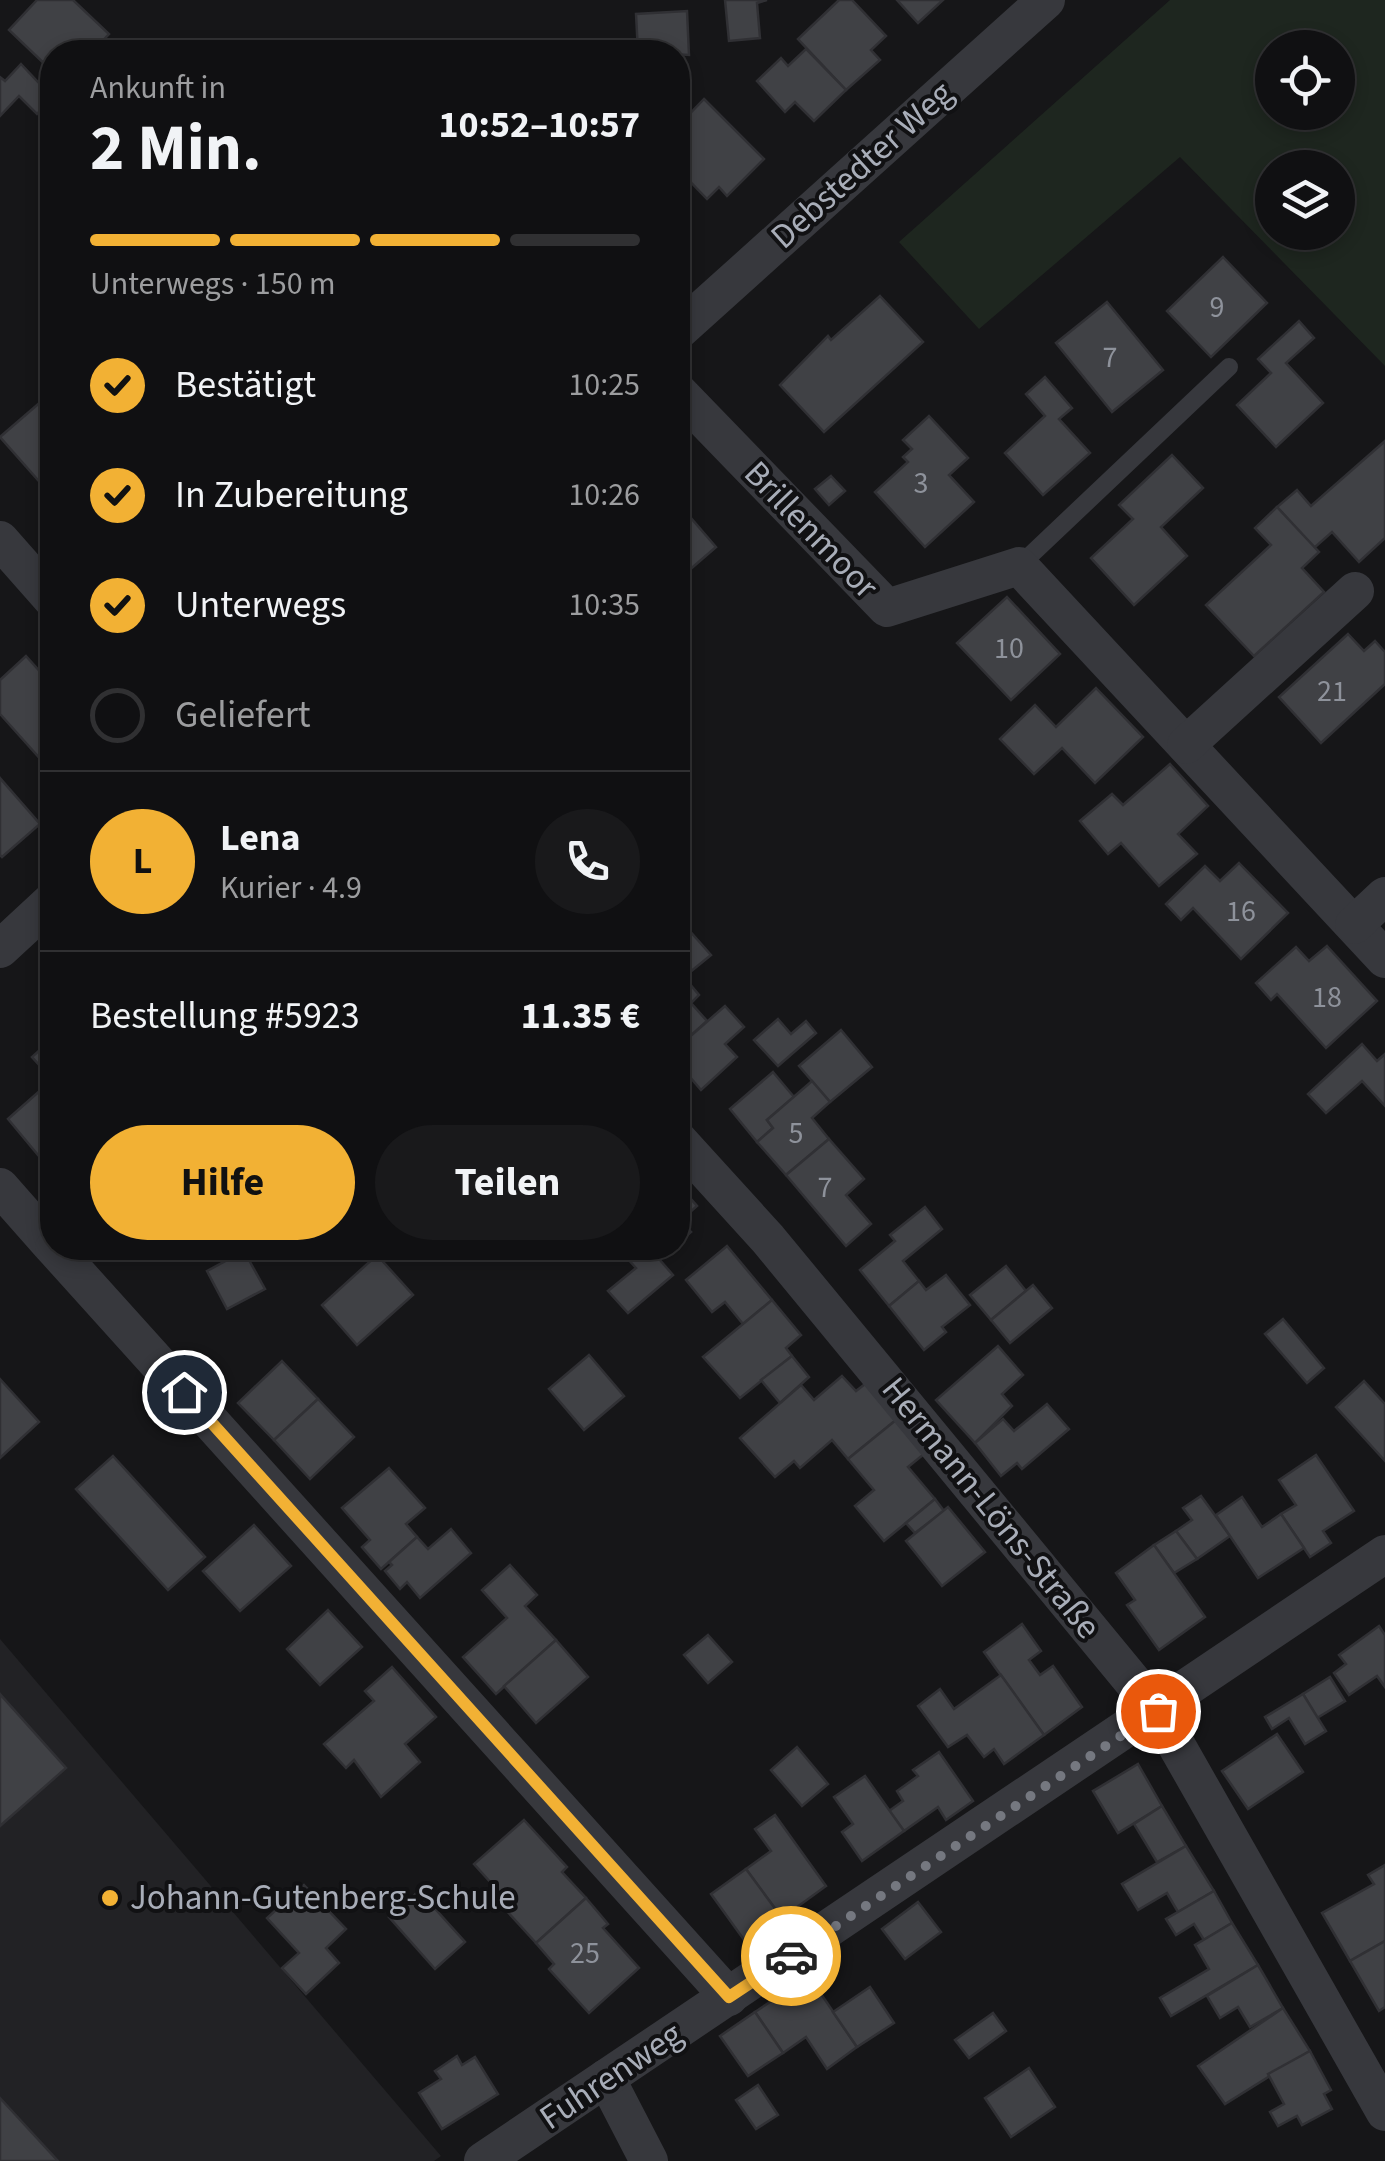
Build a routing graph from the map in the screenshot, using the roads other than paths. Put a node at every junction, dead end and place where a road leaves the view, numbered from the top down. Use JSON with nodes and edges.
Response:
{"nodes":[{"id":1,"x":1046,"y":0,"type":"edge"},
{"id":2,"x":690,"y":320,"type":"edge"},
{"id":3,"x":1229,"y":367,"type":"dead end"},
{"id":4,"x":690,"y":404,"type":"edge"},
{"id":5,"x":0,"y":540,"type":"edge"},
{"id":6,"x":1019,"y":566,"type":"junction"},
{"id":7,"x":40,"y":585,"type":"edge"},
{"id":8,"x":1355,"y":591,"type":"dead end"},
{"id":9,"x":1186,"y":745,"type":"junction"},
{"id":10,"x":1385,"y":896,"type":"edge"},
{"id":11,"x":40,"y":912,"type":"edge"},
{"id":12,"x":1354,"y":925,"type":"junction"},
{"id":13,"x":0,"y":949,"type":"edge"},
{"id":14,"x":1385,"y":959,"type":"edge"},
{"id":15,"x":690,"y":1153,"type":"edge"},
{"id":16,"x":0,"y":1187,"type":"edge"},
{"id":17,"x":40,"y":1232,"type":"edge"},
{"id":18,"x":66,"y":1260,"type":"edge"},
{"id":19,"x":1385,"y":1554,"type":"edge"},
{"id":20,"x":1158,"y":1711,"type":"junction"},
{"id":21,"x":729,"y":1997,"type":"junction"},
{"id":22,"x":606,"y":2078,"type":"junction"},
{"id":23,"x":1385,"y":2112,"type":"edge"},
{"id":24,"x":483,"y":2161,"type":"edge"},
{"id":25,"x":648,"y":2161,"type":"edge"}],
"edges":[{"from":1,"to":2,"type":"street","name":"Debstedter Weg"},
{"from":3,"to":6,"type":"lane"},
{"from":4,"to":6,"type":"street","name":"Brillenmoor"},
{"from":5,"to":7,"type":"street"},
{"from":6,"to":9,"type":"street"},
{"from":8,"to":9,"type":"street"},
{"from":9,"to":12,"type":"street"},
{"from":10,"to":12,"type":"street"},
{"from":11,"to":13,"type":"street"},
{"from":12,"to":14,"type":"street"},
{"from":15,"to":20,"type":"street","name":"Hermann-Löns-Straße"},
{"from":16,"to":17,"type":"street"},
{"from":18,"to":21,"type":"street"},
{"from":19,"to":20,"type":"street","name":"Fuhrenweg"},
{"from":20,"to":21,"type":"street","name":"Fuhrenweg"},
{"from":20,"to":23,"type":"street","name":"Hermann-Löns-Straße"},
{"from":21,"to":22,"type":"street","name":"Fuhrenweg"},
{"from":22,"to":24,"type":"street","name":"Fuhrenweg"},
{"from":22,"to":25,"type":"street"}]}
